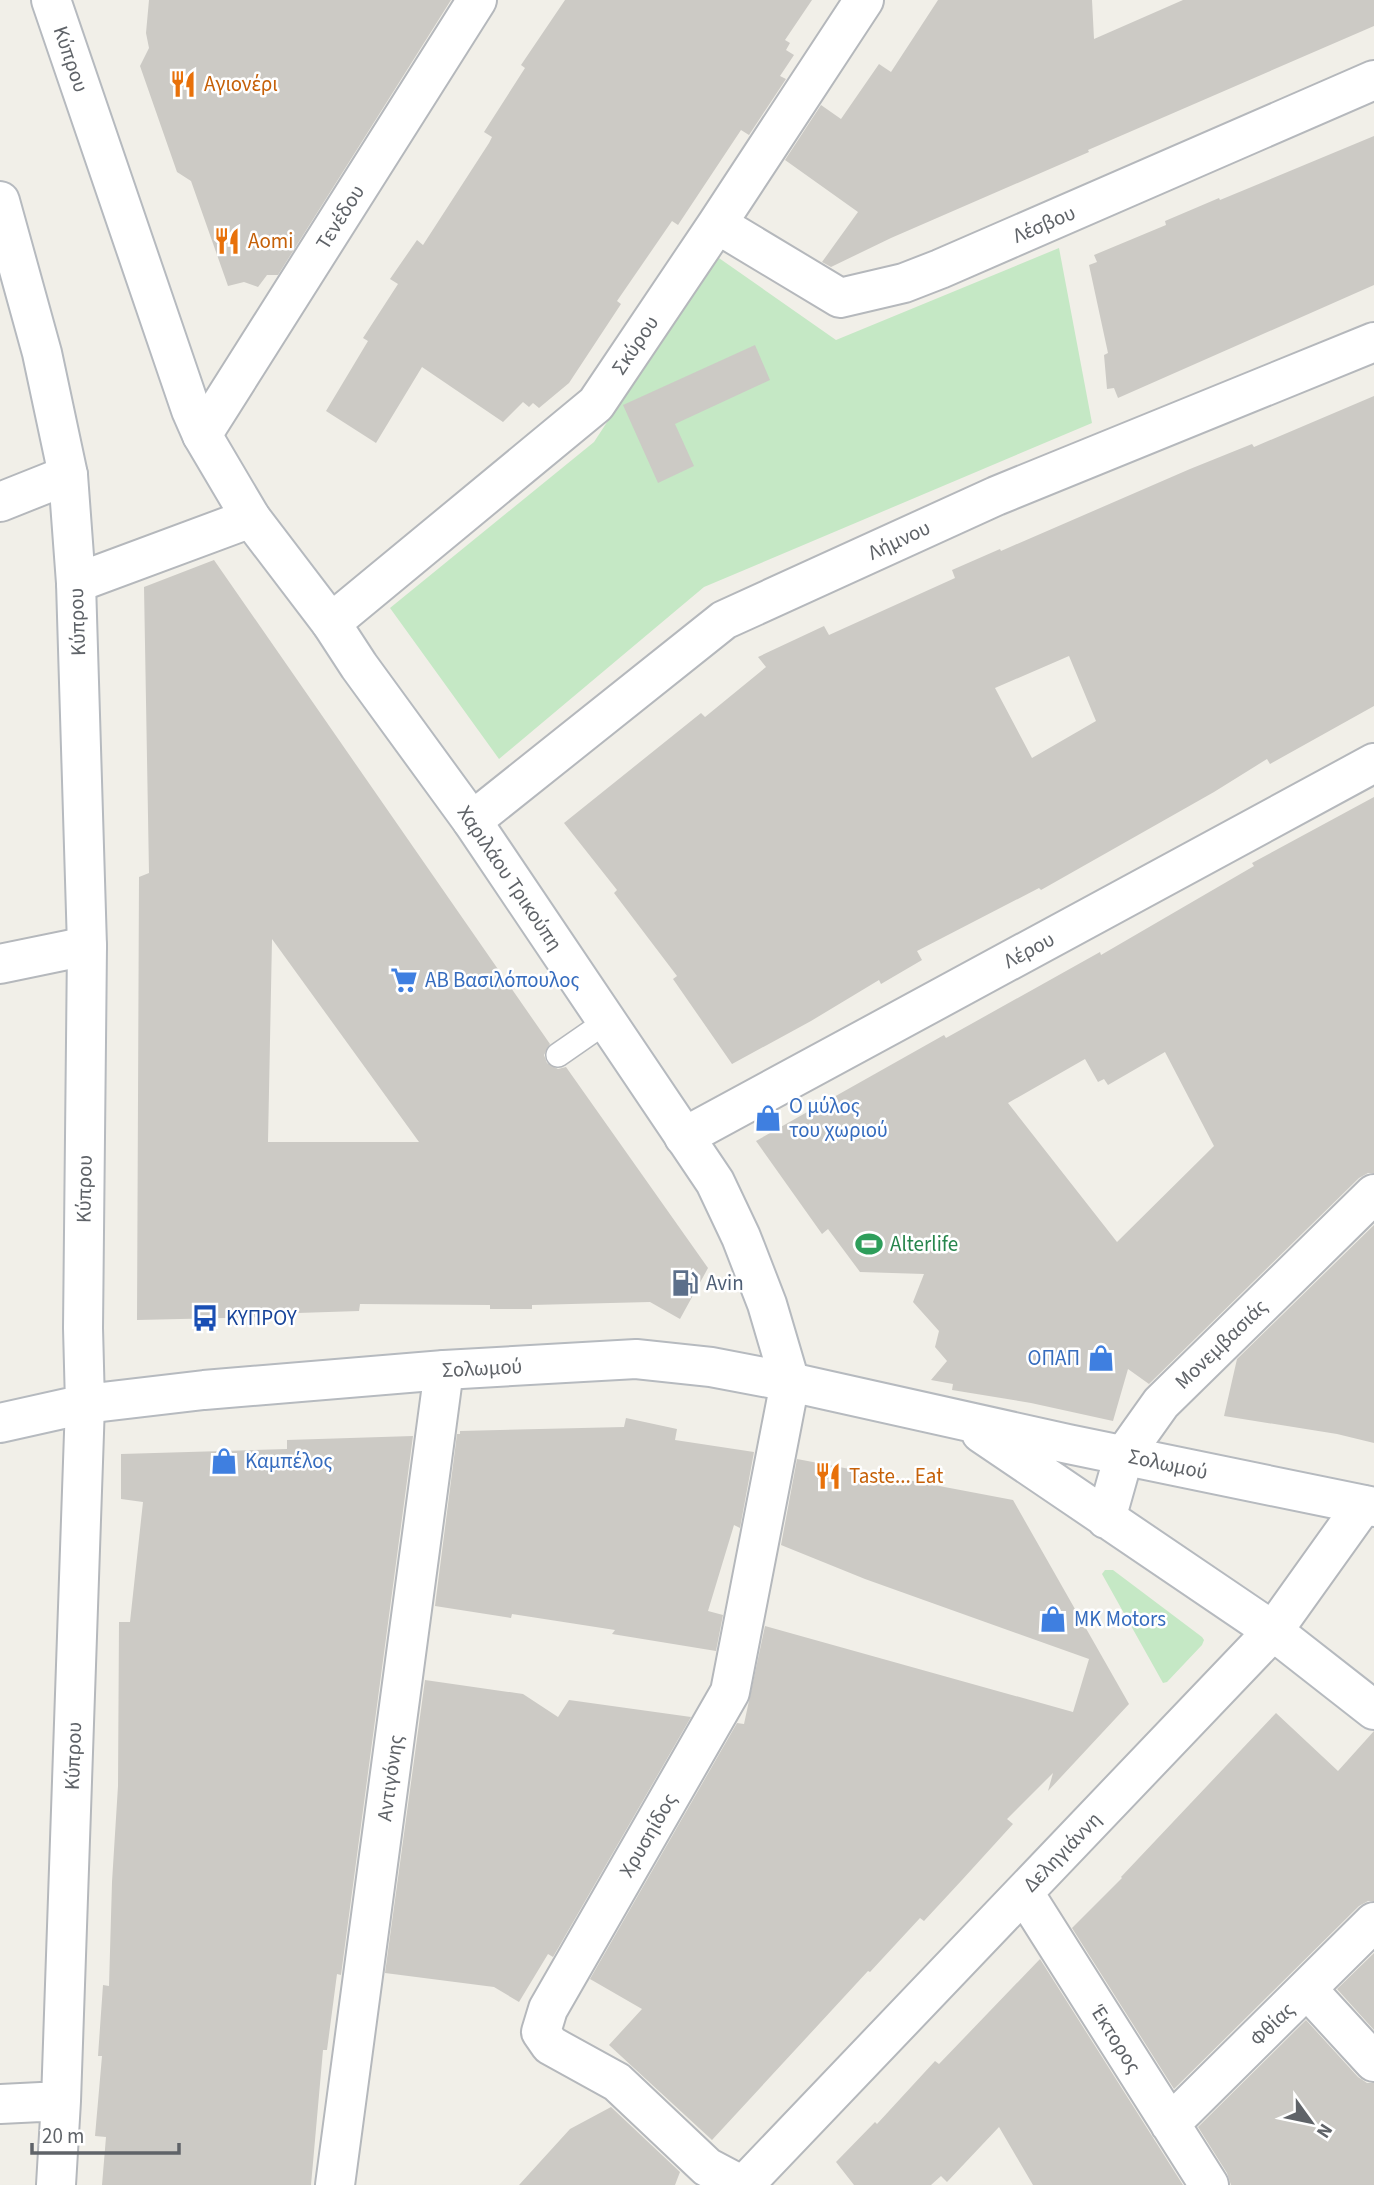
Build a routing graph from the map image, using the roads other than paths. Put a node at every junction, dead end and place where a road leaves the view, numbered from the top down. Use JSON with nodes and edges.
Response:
{"nodes":[{"id":1,"x":51,"y":0,"type":"edge"},
{"id":2,"x":477,"y":0,"type":"edge"},
{"id":3,"x":864,"y":0,"type":"edge"},
{"id":4,"x":1374,"y":80,"type":"edge"},
{"id":5,"x":0,"y":201,"type":"edge"},
{"id":6,"x":718,"y":224,"type":"junction"},
{"id":7,"x":1374,"y":342,"type":"edge"},
{"id":8,"x":202,"y":435,"type":"junction"},
{"id":9,"x":68,"y":475,"type":"junction"},
{"id":10,"x":0,"y":502,"type":"edge"},
{"id":11,"x":251,"y":518,"type":"junction"},
{"id":12,"x":76,"y":583,"type":"junction"},
{"id":13,"x":331,"y":623,"type":"junction"},
{"id":14,"x":1374,"y":763,"type":"edge"},
{"id":15,"x":472,"y":821,"type":"junction"},
{"id":16,"x":87,"y":946,"type":"junction"},
{"id":17,"x":0,"y":964,"type":"edge"},
{"id":18,"x":607,"y":1021,"type":"junction"},
{"id":19,"x":558,"y":1055,"type":"dead end"},
{"id":20,"x":684,"y":1137,"type":"junction"},
{"id":21,"x":1374,"y":1194,"type":"edge"},
{"id":22,"x":444,"y":1370,"type":"junction"},
{"id":23,"x":790,"y":1382,"type":"junction"},
{"id":24,"x":85,"y":1404,"type":"junction"},
{"id":25,"x":961,"y":1421,"type":"junction"},
{"id":26,"x":0,"y":1423,"type":"edge"},
{"id":27,"x":1124,"y":1455,"type":"junction"},
{"id":28,"x":1369,"y":1506,"type":"edge"},
{"id":29,"x":1106,"y":1519,"type":"junction"},
{"id":30,"x":1273,"y":1631,"type":"junction"},
{"id":31,"x":1374,"y":1710,"type":"edge"},
{"id":32,"x":1024,"y":1893,"type":"junction"},
{"id":33,"x":1374,"y":1922,"type":"edge"},
{"id":34,"x":1307,"y":1989,"type":"junction"},
{"id":35,"x":1374,"y":2062,"type":"edge"},
{"id":36,"x":61,"y":2101,"type":"junction"},
{"id":37,"x":0,"y":2104,"type":"edge"},
{"id":38,"x":1170,"y":2124,"type":"junction"},
{"id":39,"x":56,"y":2185,"type":"edge"},
{"id":40,"x":335,"y":2185,"type":"edge"},
{"id":41,"x":743,"y":2185,"type":"edge"},
{"id":42,"x":1209,"y":2185,"type":"edge"}],
"edges":[{"from":1,"to":8,"type":"street","name":"Κύπρου"},
{"from":2,"to":8,"type":"street","name":"Τενέδου"},
{"from":3,"to":6,"type":"street","name":"Σκύρου"},
{"from":4,"to":6,"type":"street","name":"Λέσβου"},
{"from":5,"to":9,"type":"street","name":"Κύπρου"},
{"from":6,"to":13,"type":"street","name":"Σκύρου"},
{"from":7,"to":15,"type":"street","name":"Λήμνου"},
{"from":8,"to":11,"type":"street","name":"Χαριλάου Τρικούπη"},
{"from":9,"to":10,"type":"street"},
{"from":9,"to":12,"type":"street","name":"Κύπρου"},
{"from":11,"to":12,"type":"street"},
{"from":11,"to":13,"type":"street","name":"Χαριλάου Τρικούπη"},
{"from":12,"to":16,"type":"street","name":"Κύπρου"},
{"from":13,"to":15,"type":"street","name":"Χαριλάου Τρικούπη"},
{"from":14,"to":20,"type":"street","name":"Λέρου"},
{"from":15,"to":18,"type":"street","name":"Χαριλάου Τρικούπη"},
{"from":16,"to":17,"type":"street"},
{"from":16,"to":24,"type":"street","name":"Κύπρου"},
{"from":18,"to":19,"type":"lane"},
{"from":18,"to":20,"type":"street","name":"Χαριλάου Τρικούπη"},
{"from":20,"to":23,"type":"street","name":"Χαριλάου Τρικούπη"},
{"from":21,"to":27,"type":"street","name":"Μονεμβασιάς"},
{"from":22,"to":23,"type":"street","name":"Σολωμού"},
{"from":22,"to":24,"type":"street","name":"Σολωμού"},
{"from":22,"to":40,"type":"street","name":"Αντιγόνης"},
{"from":23,"to":25,"type":"street","name":"Σολωμού"},
{"from":23,"to":41,"type":"street","name":"Χρυσηίδος"},
{"from":24,"to":26,"type":"street","name":"Σολωμού"},
{"from":24,"to":36,"type":"street","name":"Κύπρου"},
{"from":25,"to":27,"type":"street","name":"Σολωμού"},
{"from":25,"to":29,"type":"street","name":"Σολωμού"},
{"from":27,"to":28,"type":"street","name":"Σολωμού"},
{"from":27,"to":29,"type":"street","name":"Μονεμβασιάς"},
{"from":28,"to":30,"type":"street","name":"Δεληγιάννη"},
{"from":29,"to":30,"type":"street","name":"Σολωμού"},
{"from":30,"to":31,"type":"street","name":"Σολωμού"},
{"from":30,"to":32,"type":"street","name":"Δεληγιάννη"},
{"from":32,"to":38,"type":"street","name":"Έκτορος"},
{"from":32,"to":41,"type":"street","name":"Δεληγιάννη"},
{"from":33,"to":34,"type":"street","name":"Φθίας"},
{"from":34,"to":35,"type":"street"},
{"from":34,"to":38,"type":"street","name":"Φθίας"},
{"from":36,"to":37,"type":"street"},
{"from":36,"to":39,"type":"street","name":"Κύπρου"},
{"from":38,"to":42,"type":"street","name":"Έκτορος"}]}
